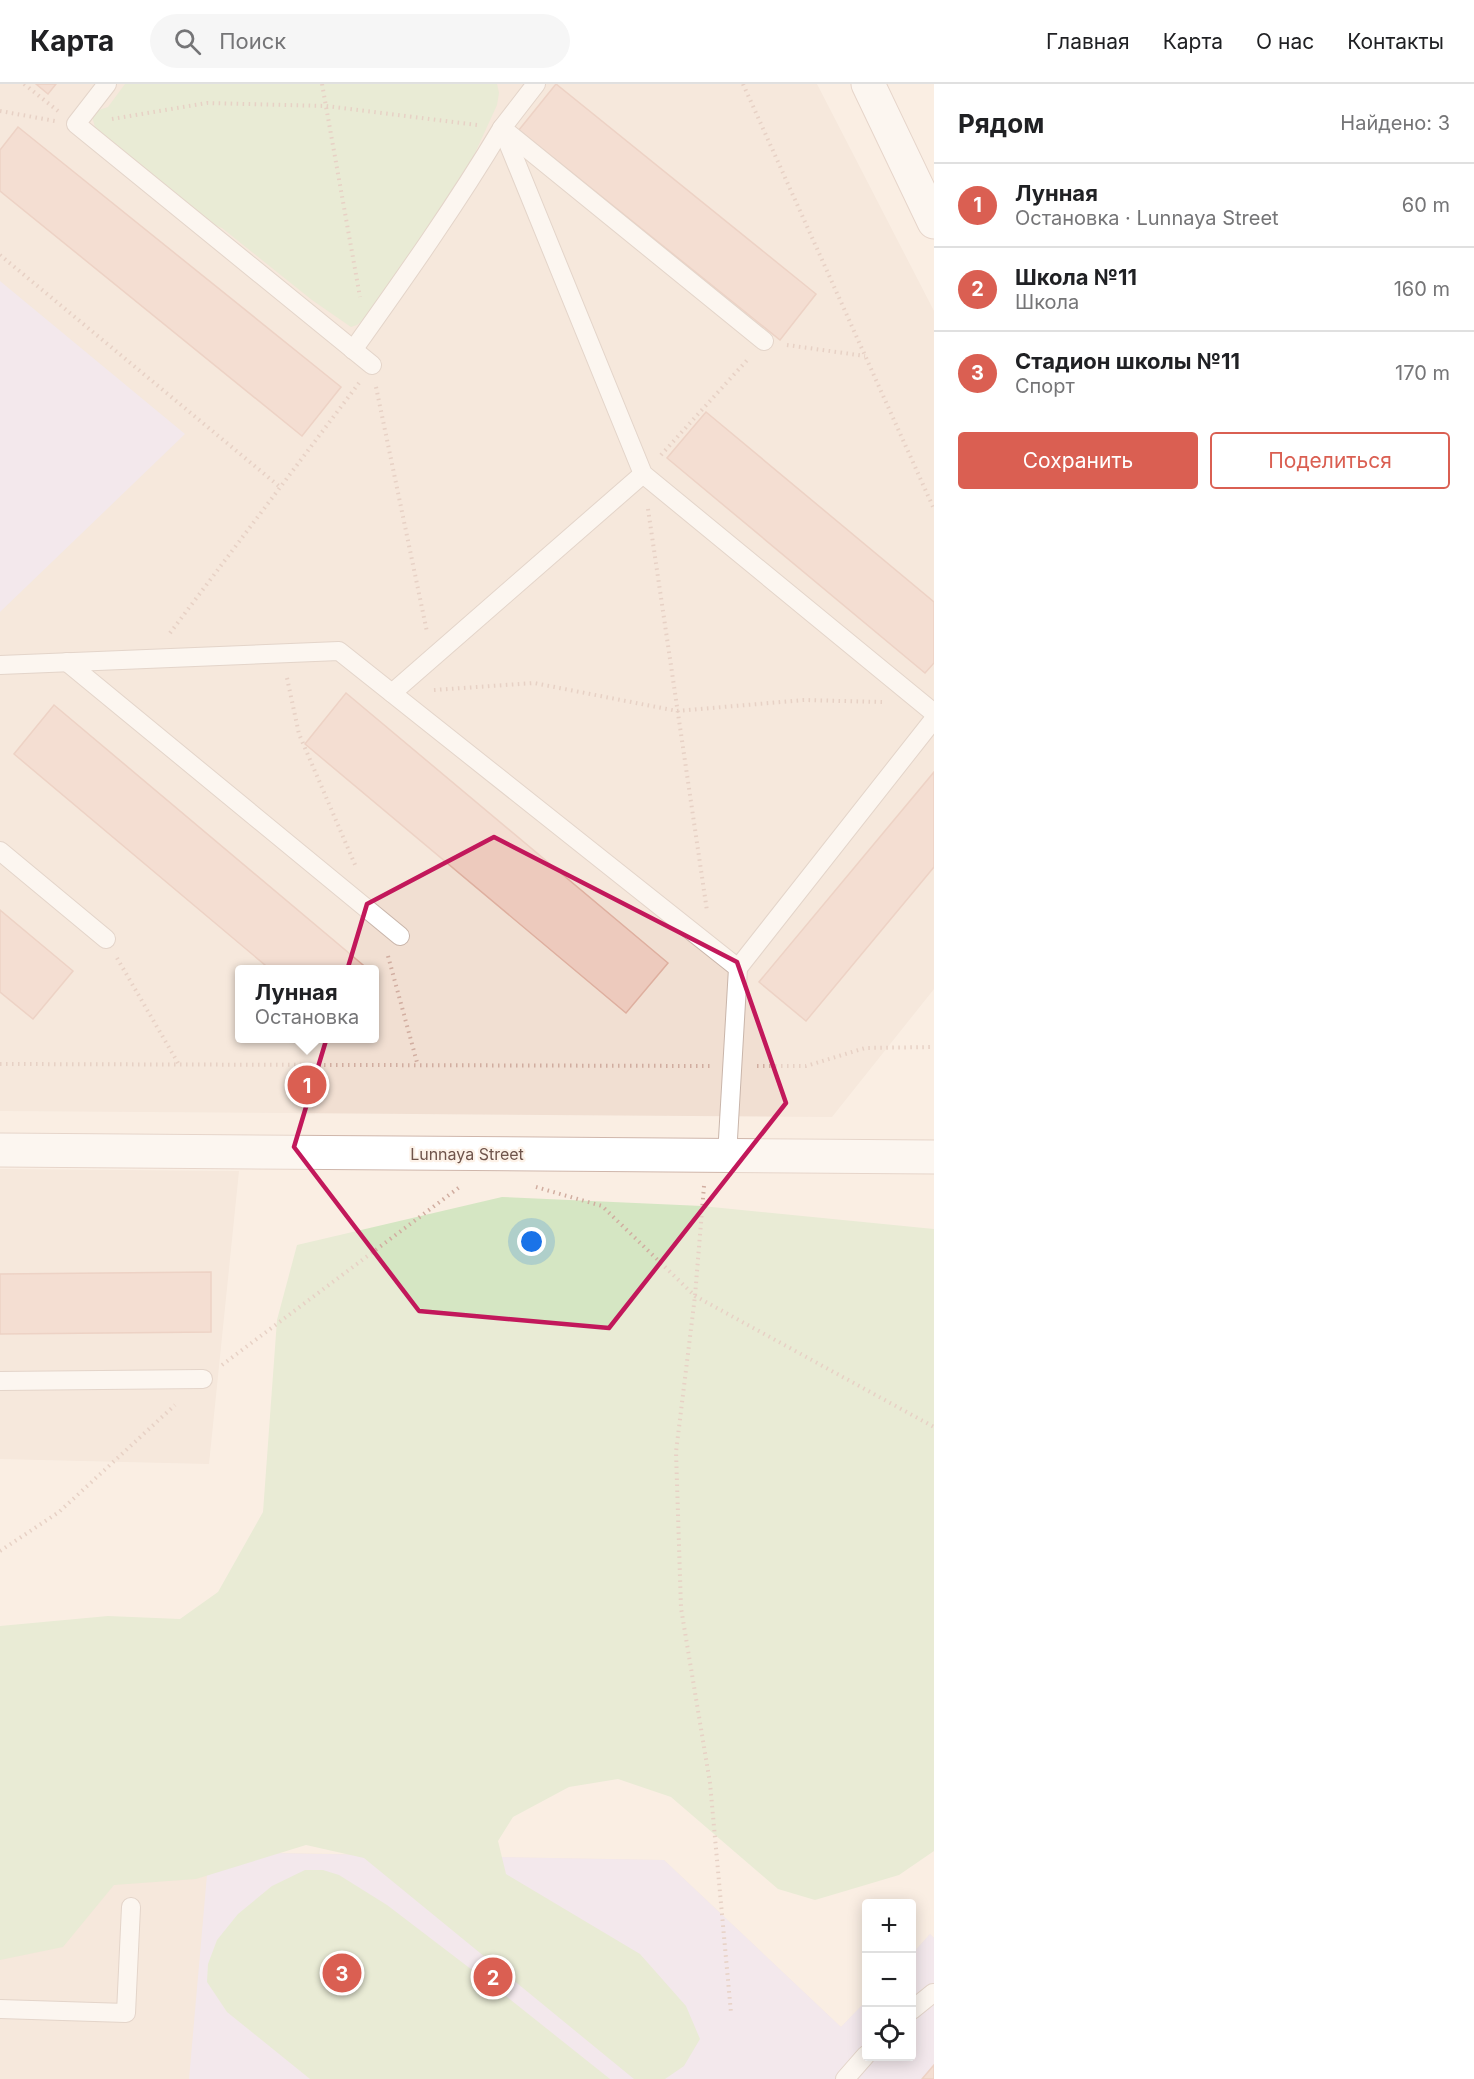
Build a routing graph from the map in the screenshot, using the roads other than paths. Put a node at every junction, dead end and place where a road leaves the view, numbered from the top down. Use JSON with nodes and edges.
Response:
{"nodes":[{"id":1,"x":107,"y":84,"type":"edge"},
{"id":2,"x":536,"y":84,"type":"edge"},
{"id":3,"x":868,"y":84,"type":"edge"},
{"id":4,"x":502,"y":128,"type":"junction"},
{"id":5,"x":934,"y":222,"type":"edge"},
{"id":6,"x":765,"y":341,"type":"road end"},
{"id":7,"x":353,"y":350,"type":"junction"},
{"id":8,"x":372,"y":365,"type":"road end"},
{"id":9,"x":643,"y":474,"type":"junction"},
{"id":10,"x":67,"y":663,"type":"junction"},
{"id":11,"x":0,"y":665,"type":"edge"},
{"id":12,"x":392,"y":693,"type":"junction"},
{"id":13,"x":928,"y":708,"type":"edge"},
{"id":14,"x":934,"y":719,"type":"edge"},
{"id":15,"x":0,"y":851,"type":"edge"},
{"id":16,"x":400,"y":936,"type":"dead end"},
{"id":17,"x":106,"y":939,"type":"road end"},
{"id":18,"x":738,"y":968,"type":"junction"},
{"id":19,"x":0,"y":1150,"type":"edge"},
{"id":20,"x":716,"y":1156,"type":"junction"},
{"id":21,"x":934,"y":1157,"type":"edge"},
{"id":22,"x":203,"y":1379,"type":"road end"},
{"id":23,"x":0,"y":1381,"type":"edge"},
{"id":24,"x":131,"y":1907,"type":"dead end"},
{"id":25,"x":934,"y":1994,"type":"edge"},
{"id":26,"x":916,"y":2007,"type":"edge"},
{"id":27,"x":0,"y":2009,"type":"edge"},
{"id":28,"x":862,"y":2060,"type":"edge"},
{"id":29,"x":845,"y":2079,"type":"edge"}],
"edges":[{"from":1,"to":7,"type":"lane"},
{"from":2,"to":4,"type":"lane"},
{"from":3,"to":5,"type":"street"},
{"from":4,"to":6,"type":"lane"},
{"from":4,"to":7,"type":"lane"},
{"from":4,"to":9,"type":"lane"},
{"from":7,"to":8,"type":"lane"},
{"from":9,"to":12,"type":"lane"},
{"from":9,"to":13,"type":"lane"},
{"from":10,"to":11,"type":"lane"},
{"from":10,"to":12,"type":"lane"},
{"from":10,"to":16,"type":"lane"},
{"from":12,"to":18,"type":"lane"},
{"from":14,"to":18,"type":"lane"},
{"from":15,"to":17,"type":"lane"},
{"from":18,"to":20,"type":"lane"},
{"from":19,"to":20,"type":"street","name":"Lunnaya Street"},
{"from":20,"to":21,"type":"street","name":"Lunnaya Street"},
{"from":22,"to":23,"type":"lane"},
{"from":24,"to":27,"type":"lane"},
{"from":25,"to":26,"type":"lane"},
{"from":28,"to":29,"type":"lane"}]}
